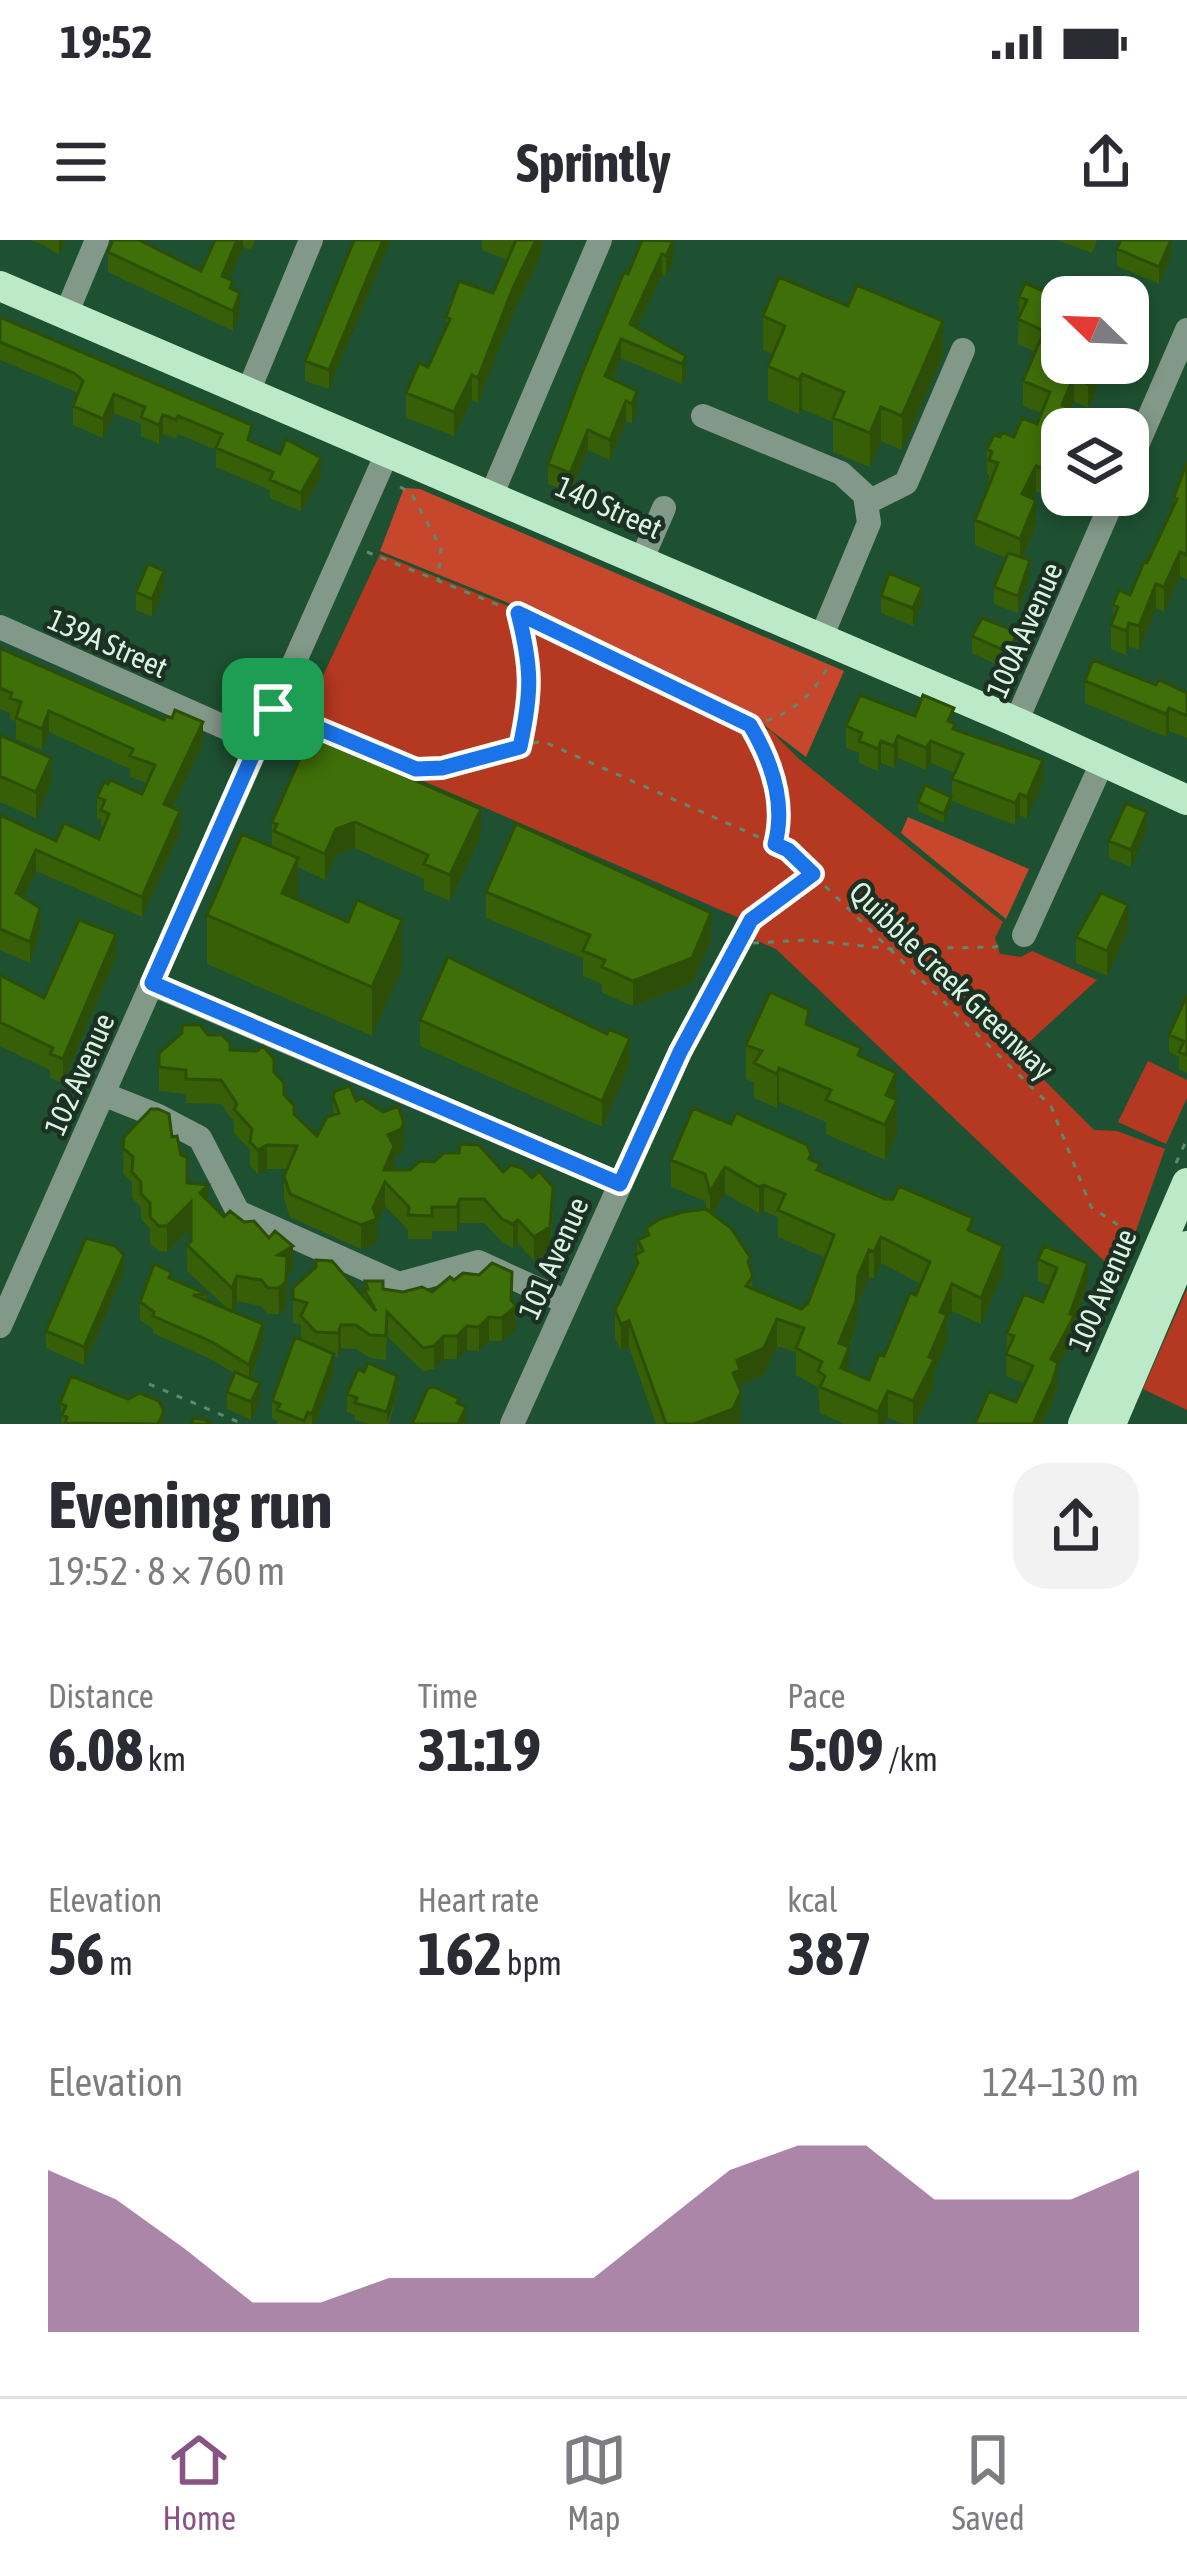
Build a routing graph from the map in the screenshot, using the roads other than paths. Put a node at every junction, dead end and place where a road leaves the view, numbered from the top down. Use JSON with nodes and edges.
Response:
{"nodes":[{"id":1,"x":97,"y":240,"type":"edge"},
{"id":2,"x":311,"y":240,"type":"edge"},
{"id":3,"x":600,"y":240,"type":"edge"},
{"id":4,"x":0,"y":286,"type":"edge"},
{"id":5,"x":66,"y":314,"type":"junction"},
{"id":6,"x":1187,"y":331,"type":"edge"},
{"id":7,"x":963,"y":350,"type":"dead end"},
{"id":8,"x":248,"y":392,"type":"junction"},
{"id":9,"x":703,"y":416,"type":"dead end"},
{"id":10,"x":1149,"y":418,"type":"edge"},
{"id":11,"x":388,"y":451,"type":"junction"},
{"id":12,"x":491,"y":496,"type":"junction"},
{"id":13,"x":866,"y":503,"type":"junction"},
{"id":14,"x":664,"y":508,"type":"dead end"},
{"id":15,"x":1106,"y":516,"type":"edge"},
{"id":16,"x":641,"y":561,"type":"junction"},
{"id":17,"x":0,"y":627,"type":"edge"},
{"id":18,"x":825,"y":653,"type":"junction"},
{"id":19,"x":1016,"y":722,"type":"junction"},
{"id":20,"x":258,"y":742,"type":"junction"},
{"id":21,"x":1102,"y":763,"type":"junction"},
{"id":22,"x":1187,"y":800,"type":"edge"},
{"id":23,"x":1024,"y":935,"type":"road end"},
{"id":24,"x":152,"y":983,"type":"junction"},
{"id":25,"x":680,"y":1052,"type":"road end"},
{"id":26,"x":103,"y":1094,"type":"junction"},
{"id":27,"x":620,"y":1184,"type":"junction"},
{"id":28,"x":1187,"y":1184,"type":"edge"},
{"id":29,"x":1187,"y":1246,"type":"edge"},
{"id":30,"x":566,"y":1302,"type":"junction"},
{"id":31,"x":0,"y":1326,"type":"edge"},
{"id":32,"x":512,"y":1424,"type":"edge"},
{"id":33,"x":1083,"y":1424,"type":"edge"},
{"id":34,"x":1111,"y":1424,"type":"edge"}],
"edges":[{"from":1,"to":5,"type":"street"},
{"from":2,"to":8,"type":"street"},
{"from":3,"to":12,"type":"street"},
{"from":4,"to":5,"type":"main road","name":"140 Street"},
{"from":5,"to":8,"type":"main road","name":"140 Street"},
{"from":6,"to":10,"type":"street"},
{"from":7,"to":13,"type":"street"},
{"from":8,"to":11,"type":"main road","name":"140 Street"},
{"from":9,"to":13,"type":"street"},
{"from":11,"to":12,"type":"main road","name":"140 Street"},
{"from":11,"to":20,"type":"street","name":"102 Avenue"},
{"from":12,"to":16,"type":"main road","name":"140 Street"},
{"from":13,"to":18,"type":"street"},
{"from":14,"to":16,"type":"street"},
{"from":15,"to":19,"type":"street","name":"100A Avenue"},
{"from":16,"to":18,"type":"main road","name":"140 Street"},
{"from":17,"to":20,"type":"street","name":"139A Street"},
{"from":18,"to":19,"type":"main road","name":"140 Street"},
{"from":19,"to":21,"type":"main road","name":"140 Street"},
{"from":20,"to":24,"type":"street","name":"102 Avenue"},
{"from":21,"to":22,"type":"main road","name":"140 Street"},
{"from":21,"to":23,"type":"street"},
{"from":24,"to":26,"type":"street","name":"102 Avenue"},
{"from":24,"to":27,"type":"street"},
{"from":25,"to":27,"type":"street","name":"101 Avenue"},
{"from":26,"to":30,"type":"street"},
{"from":26,"to":31,"type":"street","name":"102 Avenue"},
{"from":27,"to":30,"type":"street","name":"101 Avenue"},
{"from":28,"to":33,"type":"main road","name":"100 Avenue"},
{"from":29,"to":34,"type":"main road","name":"100 Avenue"},
{"from":30,"to":32,"type":"street","name":"101 Avenue"}]}
